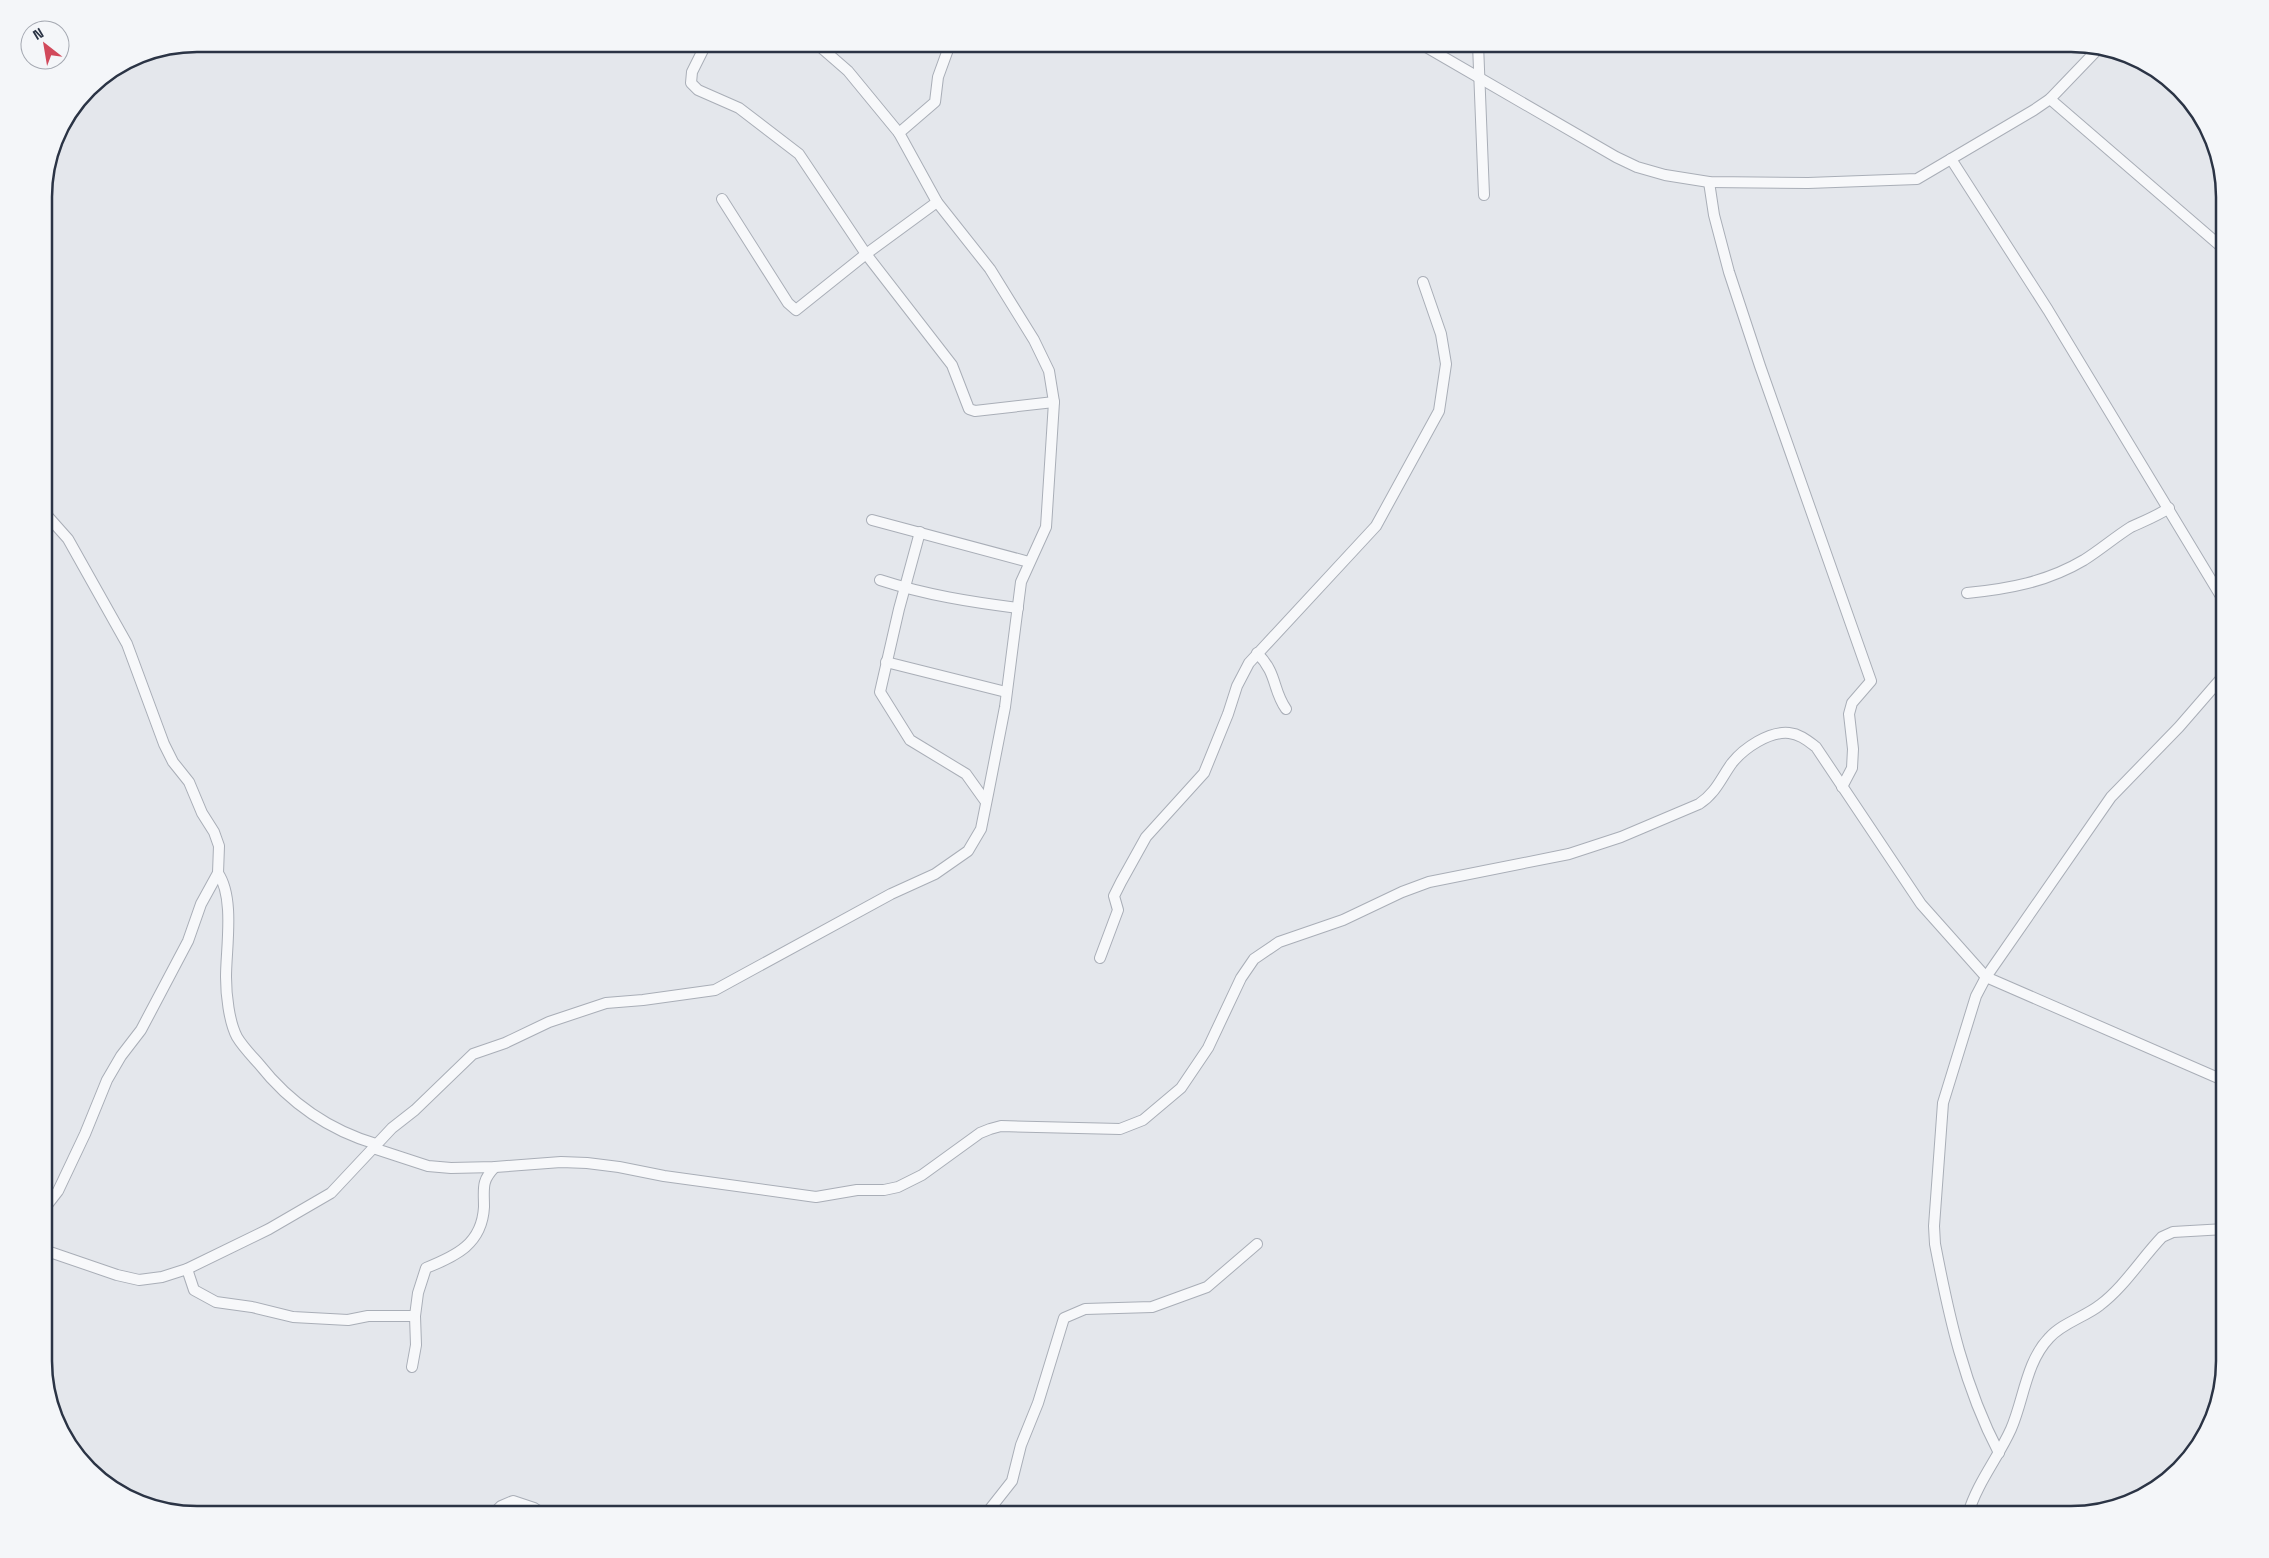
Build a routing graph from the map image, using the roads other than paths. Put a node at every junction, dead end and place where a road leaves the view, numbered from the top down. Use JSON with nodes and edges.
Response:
{"nodes":[{"id":1,"x":702,"y":52,"type":"edge"},
{"id":2,"x":826,"y":52,"type":"edge"},
{"id":3,"x":947,"y":52,"type":"edge"},
{"id":4,"x":1436,"y":52,"type":"edge"},
{"id":5,"x":1478,"y":52,"type":"edge"},
{"id":6,"x":2093,"y":54,"type":"edge"},
{"id":7,"x":1478,"y":75,"type":"junction"},
{"id":8,"x":2050,"y":98,"type":"junction"},
{"id":9,"x":899,"y":133,"type":"junction"},
{"id":10,"x":1951,"y":159,"type":"junction"},
{"id":11,"x":1709,"y":182,"type":"junction"},
{"id":12,"x":1484,"y":196,"type":"dead end"},
{"id":13,"x":722,"y":199,"type":"dead end"},
{"id":14,"x":937,"y":202,"type":"junction"},
{"id":15,"x":2216,"y":242,"type":"edge"},
{"id":16,"x":866,"y":254,"type":"junction"},
{"id":17,"x":1424,"y":282,"type":"dead end"},
{"id":18,"x":1054,"y":402,"type":"junction"},
{"id":19,"x":2169,"y":508,"type":"junction"},
{"id":20,"x":872,"y":520,"type":"dead end"},
{"id":21,"x":53,"y":522,"type":"edge"},
{"id":22,"x":920,"y":532,"type":"junction"},
{"id":23,"x":1029,"y":562,"type":"junction"},
{"id":24,"x":880,"y":580,"type":"dead end"},
{"id":25,"x":904,"y":588,"type":"junction"},
{"id":26,"x":2216,"y":588,"type":"edge"},
{"id":27,"x":1967,"y":593,"type":"dead end"},
{"id":28,"x":1018,"y":608,"type":"junction"},
{"id":29,"x":1257,"y":653,"type":"junction"},
{"id":30,"x":886,"y":662,"type":"junction"},
{"id":31,"x":2216,"y":684,"type":"edge"},
{"id":32,"x":1006,"y":692,"type":"junction"},
{"id":33,"x":1286,"y":709,"type":"dead end"},
{"id":34,"x":1842,"y":787,"type":"junction"},
{"id":35,"x":986,"y":802,"type":"junction"},
{"id":36,"x":218,"y":872,"type":"junction"},
{"id":37,"x":1100,"y":958,"type":"dead end"},
{"id":38,"x":1986,"y":977,"type":"junction"},
{"id":39,"x":2216,"y":1077,"type":"edge"},
{"id":40,"x":374,"y":1146,"type":"junction"},
{"id":41,"x":495,"y":1167,"type":"junction"},
{"id":42,"x":53,"y":1197,"type":"edge"},
{"id":43,"x":2216,"y":1230,"type":"edge"},
{"id":44,"x":1257,"y":1244,"type":"dead end"},
{"id":45,"x":53,"y":1253,"type":"edge"},
{"id":46,"x":188,"y":1269,"type":"junction"},
{"id":47,"x":415,"y":1316,"type":"junction"},
{"id":48,"x":412,"y":1367,"type":"dead end"},
{"id":49,"x":1999,"y":1453,"type":"junction"},
{"id":50,"x":501,"y":1506,"type":"edge"},
{"id":51,"x":528,"y":1506,"type":"edge"},
{"id":52,"x":992,"y":1506,"type":"edge"},
{"id":53,"x":1971,"y":1506,"type":"edge"}],
"edges":[{"from":1,"to":16,"type":"street"},
{"from":2,"to":9,"type":"street"},
{"from":3,"to":9,"type":"street"},
{"from":4,"to":7,"type":"street"},
{"from":5,"to":7,"type":"street"},
{"from":6,"to":8,"type":"street"},
{"from":7,"to":11,"type":"street"},
{"from":7,"to":12,"type":"street"},
{"from":8,"to":10,"type":"street"},
{"from":8,"to":15,"type":"street"},
{"from":9,"to":14,"type":"street"},
{"from":10,"to":11,"type":"street"},
{"from":10,"to":19,"type":"street"},
{"from":11,"to":34,"type":"street"},
{"from":13,"to":16,"type":"street"},
{"from":14,"to":16,"type":"street"},
{"from":14,"to":18,"type":"street"},
{"from":16,"to":18,"type":"street"},
{"from":17,"to":29,"type":"street"},
{"from":18,"to":23,"type":"street"},
{"from":19,"to":26,"type":"street"},
{"from":19,"to":27,"type":"street"},
{"from":20,"to":22,"type":"street"},
{"from":21,"to":36,"type":"street"},
{"from":22,"to":23,"type":"street"},
{"from":22,"to":25,"type":"street"},
{"from":23,"to":28,"type":"street"},
{"from":24,"to":25,"type":"street"},
{"from":25,"to":28,"type":"street"},
{"from":25,"to":30,"type":"street"},
{"from":28,"to":32,"type":"street"},
{"from":29,"to":33,"type":"street"},
{"from":29,"to":37,"type":"street"},
{"from":30,"to":32,"type":"street"},
{"from":30,"to":35,"type":"street"},
{"from":31,"to":38,"type":"street"},
{"from":32,"to":35,"type":"street"},
{"from":34,"to":38,"type":"street"},
{"from":34,"to":41,"type":"street"},
{"from":35,"to":40,"type":"street"},
{"from":36,"to":40,"type":"street"},
{"from":36,"to":42,"type":"street"},
{"from":38,"to":39,"type":"street"},
{"from":38,"to":49,"type":"street"},
{"from":40,"to":41,"type":"street"},
{"from":40,"to":46,"type":"street"},
{"from":41,"to":47,"type":"street"},
{"from":43,"to":49,"type":"street"},
{"from":44,"to":52,"type":"street"},
{"from":45,"to":46,"type":"street"},
{"from":46,"to":47,"type":"street"},
{"from":47,"to":48,"type":"street"},
{"from":49,"to":53,"type":"street"},
{"from":50,"to":51,"type":"street"}]}
